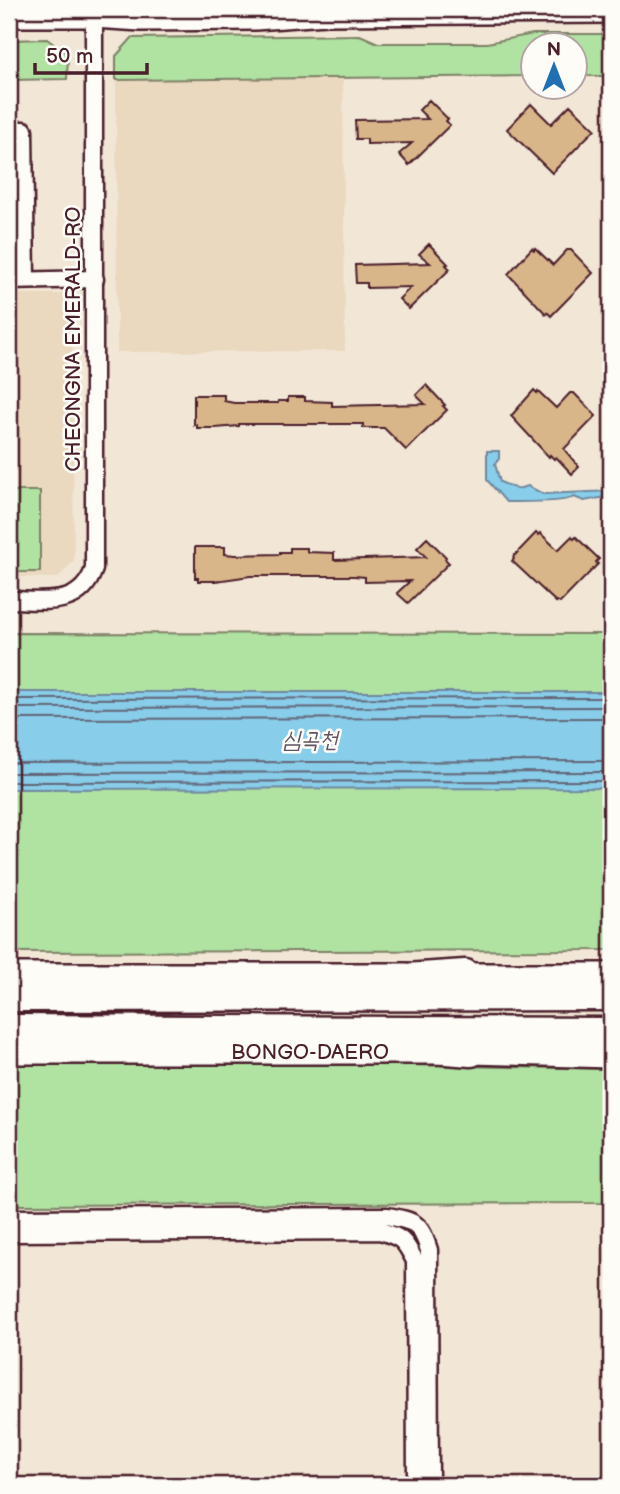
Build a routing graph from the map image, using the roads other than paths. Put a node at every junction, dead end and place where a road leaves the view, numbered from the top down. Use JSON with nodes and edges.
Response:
{"nodes":[{"id":1,"x":611,"y":11,"type":"edge"},
{"id":2,"x":94,"y":13,"type":"edge"},
{"id":3,"x":9,"y":16,"type":"edge"},
{"id":4,"x":9,"y":130,"type":"edge"},
{"id":5,"x":95,"y":279,"type":"junction"},
{"id":6,"x":26,"y":280,"type":"junction"},
{"id":7,"x":9,"y":281,"type":"edge"},
{"id":8,"x":9,"y":600,"type":"edge"},
{"id":9,"x":9,"y":974,"type":"edge"},
{"id":10,"x":465,"y":974,"type":"junction"},
{"id":11,"x":611,"y":974,"type":"edge"},
{"id":12,"x":9,"y":995,"type":"edge"},
{"id":13,"x":141,"y":996,"type":"junction"},
{"id":14,"x":611,"y":996,"type":"edge"},
{"id":15,"x":140,"y":1028,"type":"junction"},
{"id":16,"x":9,"y":1030,"type":"edge"},
{"id":17,"x":611,"y":1032,"type":"edge"},
{"id":18,"x":9,"y":1052,"type":"edge"},
{"id":19,"x":471,"y":1052,"type":"junction"},
{"id":20,"x":611,"y":1056,"type":"edge"},
{"id":21,"x":9,"y":1218,"type":"edge"},
{"id":22,"x":9,"y":1233,"type":"edge"},
{"id":23,"x":416,"y":1485,"type":"edge"},
{"id":24,"x":430,"y":1485,"type":"edge"}],
"edges":[{"from":1,"to":2,"type":"main road"},
{"from":2,"to":3,"type":"street"},
{"from":2,"to":5,"type":"street","name":"CHEONGNA EMERALD-RO"},
{"from":4,"to":6,"type":"street"},
{"from":5,"to":6,"type":"street"},
{"from":5,"to":8,"type":"street","name":"CHEONGNA EMERALD-RO"},
{"from":6,"to":7,"type":"street"},
{"from":9,"to":10,"type":"street"},
{"from":10,"to":11,"type":"street"},
{"from":10,"to":13,"type":"highway"},
{"from":12,"to":13,"type":"highway"},
{"from":13,"to":14,"type":"highway"},
{"from":15,"to":16,"type":"highway","name":"BONGO-DAERO"},
{"from":15,"to":17,"type":"highway","name":"BONGO-DAERO"},
{"from":15,"to":19,"type":"highway"},
{"from":18,"to":19,"type":"main road","name":"BONGO-DAERO"},
{"from":19,"to":20,"type":"main road","name":"BONGO-DAERO"},
{"from":21,"to":24,"type":"street"},
{"from":22,"to":23,"type":"street"}]}
